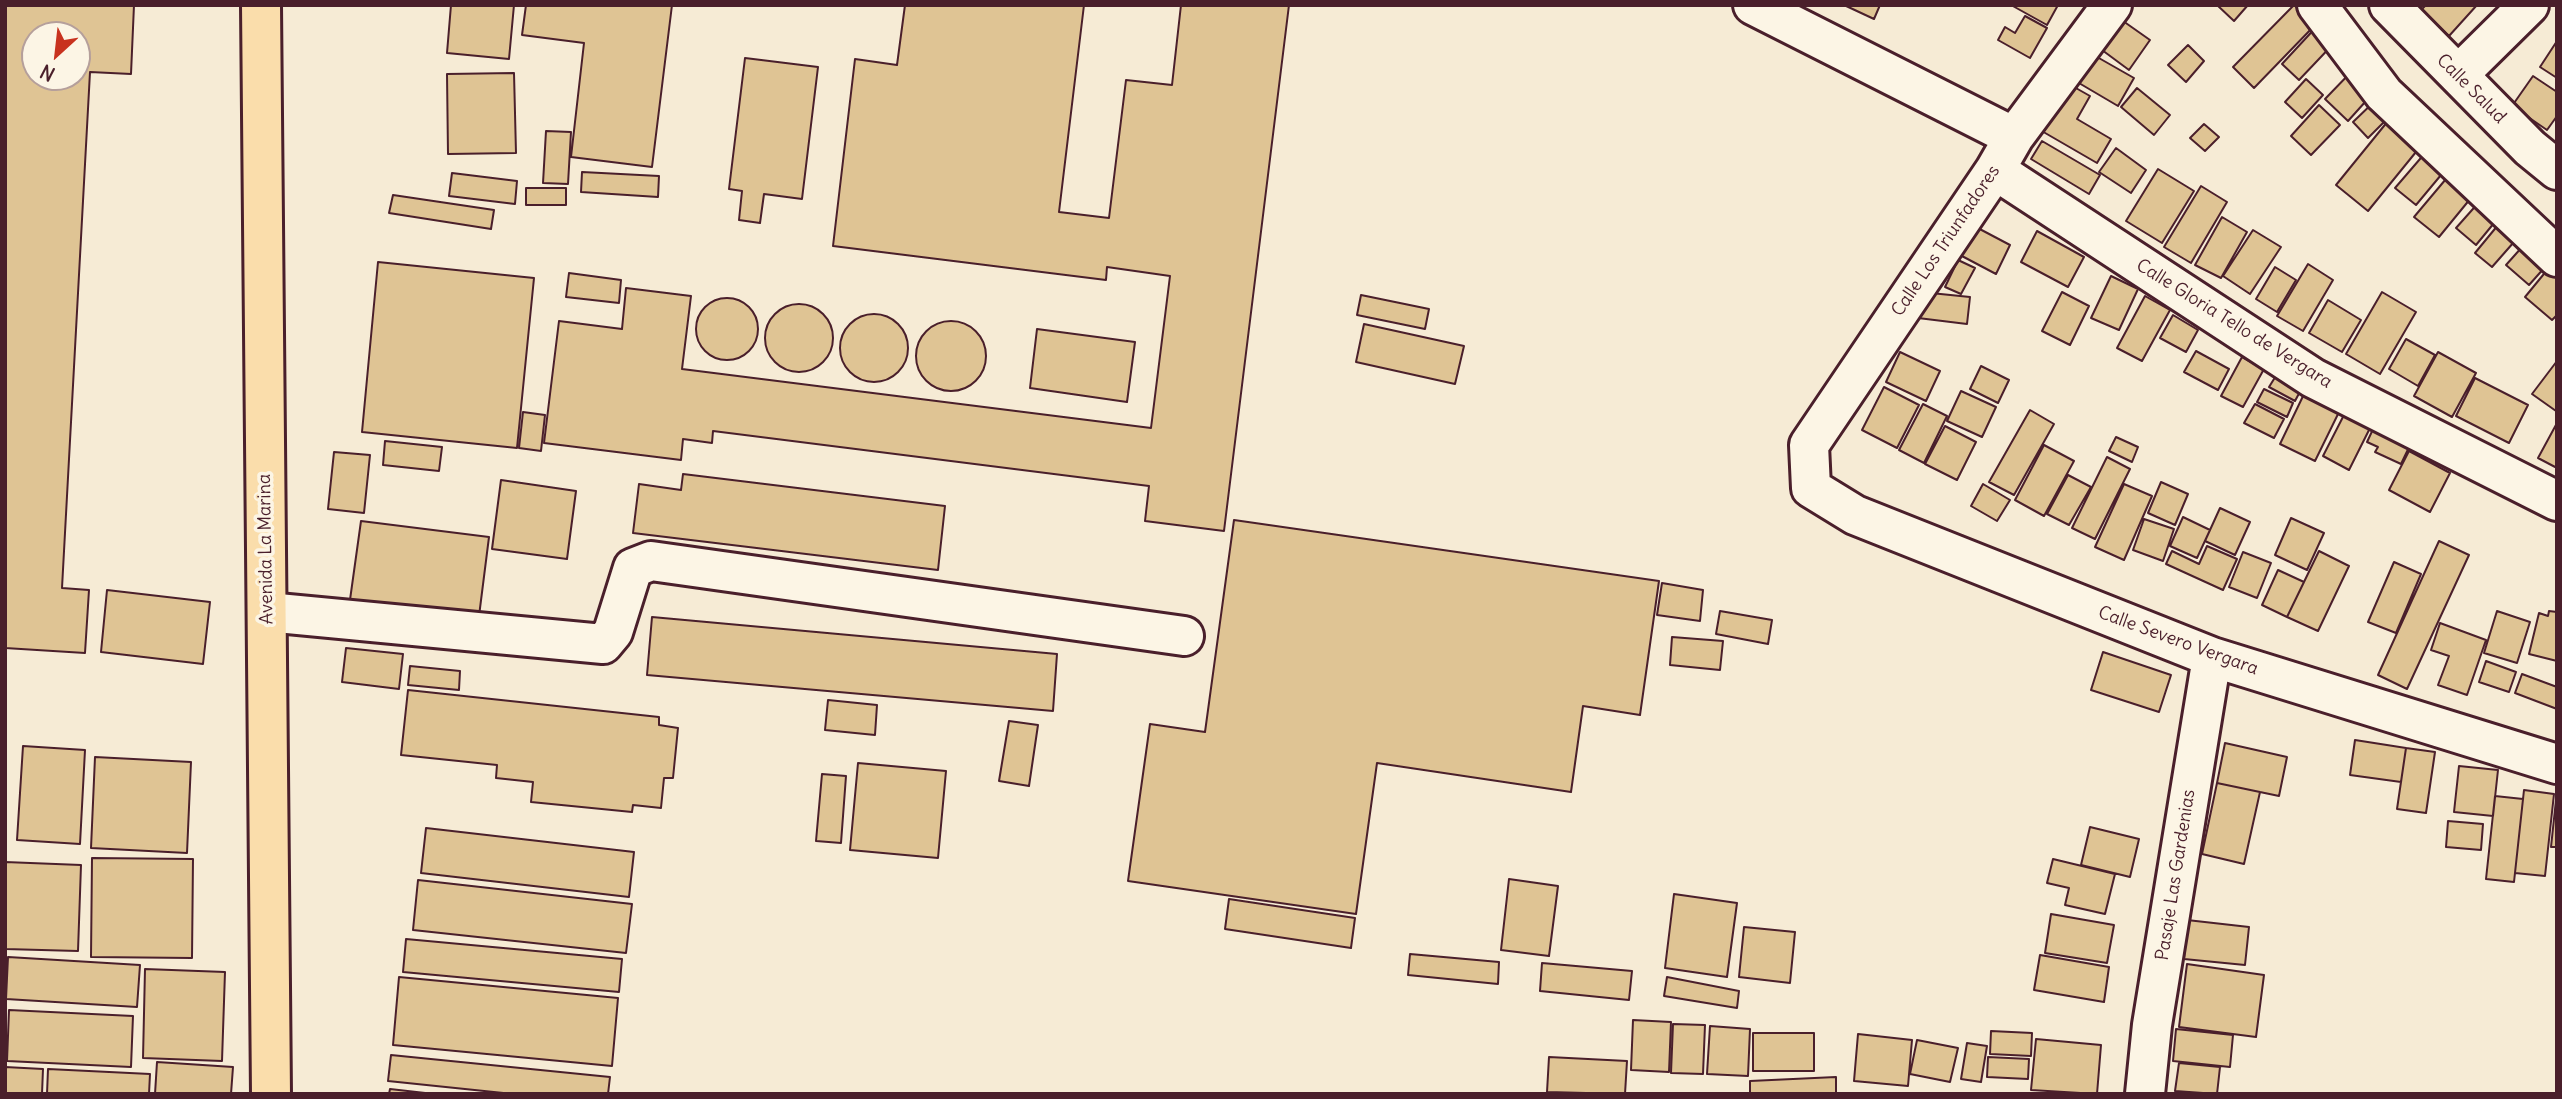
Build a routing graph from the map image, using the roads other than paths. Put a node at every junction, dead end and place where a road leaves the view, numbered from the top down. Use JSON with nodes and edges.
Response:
{"nodes":[{"id":1,"x":261,"y":5,"type":"edge"},
{"id":2,"x":1753,"y":5,"type":"edge"},
{"id":3,"x":2112,"y":5,"type":"edge"},
{"id":4,"x":2317,"y":5,"type":"edge"},
{"id":5,"x":2389,"y":5,"type":"edge"},
{"id":6,"x":2529,"y":5,"type":"edge"},
{"id":7,"x":2458,"y":75,"type":"junction"},
{"id":8,"x":2014,"y":137,"type":"junction"},
{"id":9,"x":1995,"y":170,"type":"junction"},
{"id":10,"x":2557,"y":170,"type":"edge"},
{"id":11,"x":2557,"y":257,"type":"edge"},
{"id":12,"x":1811,"y":488,"type":"joint"},
{"id":13,"x":2557,"y":501,"type":"edge"},
{"id":14,"x":267,"y":612,"type":"junction"},
{"id":15,"x":1184,"y":636,"type":"dead end"},
{"id":16,"x":2212,"y":657,"type":"junction"},
{"id":17,"x":2557,"y":764,"type":"edge"},
{"id":18,"x":271,"y":1094,"type":"edge"},
{"id":19,"x":2145,"y":1094,"type":"edge"}],
"edges":[{"from":1,"to":14,"type":"main road","name":"Avenida La Marina"},
{"from":2,"to":8,"type":"street"},
{"from":3,"to":8,"type":"street","name":"Calle Los Triunfadores"},
{"from":4,"to":11,"type":"street"},
{"from":5,"to":7,"type":"street","name":"Calle Salud"},
{"from":6,"to":7,"type":"street"},
{"from":7,"to":10,"type":"street","name":"Calle Salud"},
{"from":8,"to":9,"type":"street","name":"Calle Los Triunfadores"},
{"from":9,"to":12,"type":"street","name":"Calle Los Triunfadores"},
{"from":9,"to":13,"type":"street","name":"Calle Gloria Tello de Vergara"},
{"from":12,"to":16,"type":"street","name":"Calle Severo Vergara"},
{"from":14,"to":15,"type":"street"},
{"from":14,"to":18,"type":"main road","name":"Avenida La Marina"},
{"from":16,"to":17,"type":"street","name":"Calle Severo Vergara"},
{"from":16,"to":19,"type":"street","name":"Pasaje Las Gardenias"}]}
